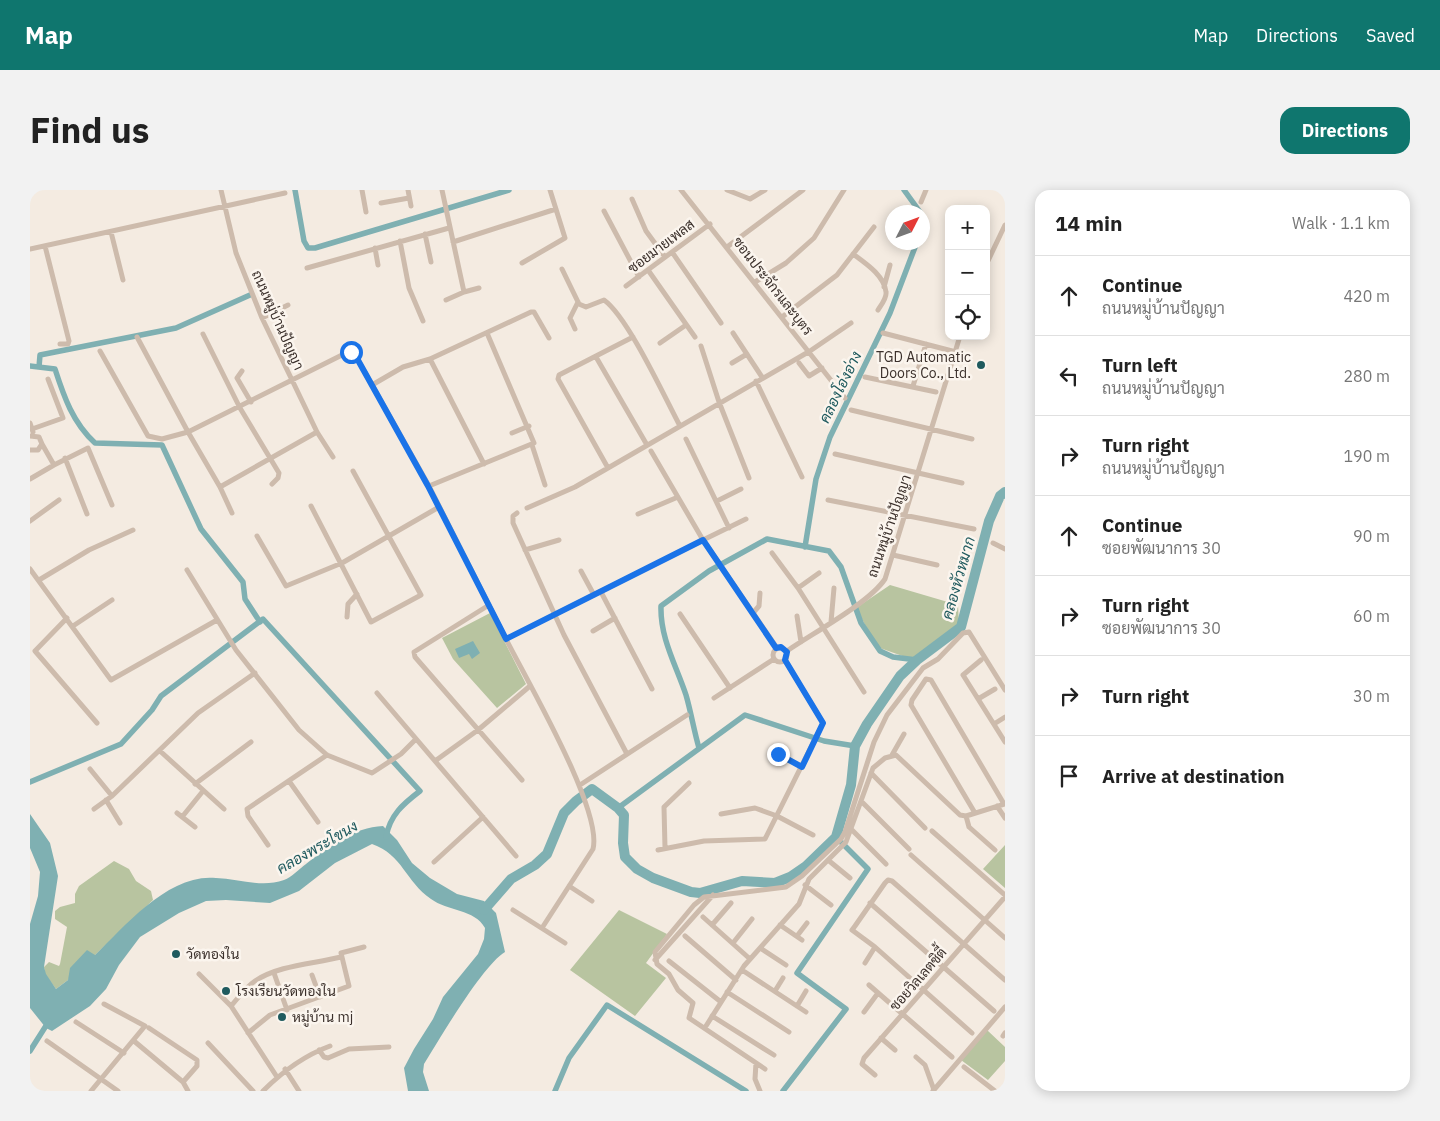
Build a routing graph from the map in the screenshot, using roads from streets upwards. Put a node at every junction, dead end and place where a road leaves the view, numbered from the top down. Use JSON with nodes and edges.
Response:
{"nodes":[{"id":1,"x":221,"y":190,"type":"edge"},
{"id":2,"x":362,"y":190,"type":"edge"},
{"id":3,"x":408,"y":190,"type":"edge"},
{"id":4,"x":442,"y":190,"type":"edge"},
{"id":5,"x":550,"y":190,"type":"edge"},
{"id":6,"x":727,"y":190,"type":"edge"},
{"id":7,"x":754,"y":190,"type":"edge"},
{"id":8,"x":790,"y":190,"type":"edge"},
{"id":9,"x":803,"y":190,"type":"edge"},
{"id":10,"x":844,"y":190,"type":"edge"},
{"id":11,"x":926,"y":190,"type":"edge"},
{"id":12,"x":1001,"y":190,"type":"edge"},
{"id":13,"x":683,"y":191,"type":"edge"},
{"id":14,"x":762,"y":192,"type":"edge"},
{"id":15,"x":1005,"y":192,"type":"edge"},
{"id":16,"x":285,"y":193,"type":"dead end"},
{"id":17,"x":795,"y":196,"type":"junction"},
{"id":18,"x":409,"y":198,"type":"junction"},
{"id":19,"x":632,"y":199,"type":"dead end"},
{"id":20,"x":921,"y":202,"type":"dead end"},
{"id":21,"x":381,"y":203,"type":"dead end"},
{"id":22,"x":411,"y":206,"type":"dead end"},
{"id":23,"x":225,"y":207,"type":"junction"},
{"id":24,"x":556,"y":208,"type":"junction"},
{"id":25,"x":366,"y":212,"type":"dead end"},
{"id":26,"x":604,"y":212,"type":"dead end"},
{"id":27,"x":710,"y":224,"type":"junction"},
{"id":28,"x":1005,"y":225,"type":"edge"},
{"id":29,"x":874,"y":227,"type":"dead end"},
{"id":30,"x":450,"y":228,"type":"junction"},
{"id":31,"x":111,"y":232,"type":"junction"},
{"id":32,"x":426,"y":234,"type":"junction"},
{"id":33,"x":400,"y":241,"type":"junction"},
{"id":34,"x":453,"y":242,"type":"junction"},
{"id":35,"x":45,"y":246,"type":"junction"},
{"id":36,"x":727,"y":247,"type":"junction"},
{"id":37,"x":375,"y":248,"type":"junction"},
{"id":38,"x":30,"y":249,"type":"edge"},
{"id":39,"x":672,"y":252,"type":"junction"},
{"id":40,"x":853,"y":254,"type":"junction"},
{"id":41,"x":665,"y":257,"type":"junction"},
{"id":42,"x":990,"y":257,"type":"edge"},
{"id":43,"x":431,"y":262,"type":"dead end"},
{"id":44,"x":522,"y":264,"type":"dead end"},
{"id":45,"x":378,"y":265,"type":"dead end"},
{"id":46,"x":890,"y":266,"type":"dead end"},
{"id":47,"x":307,"y":268,"type":"dead end"},
{"id":48,"x":562,"y":269,"type":"dead end"},
{"id":49,"x":648,"y":270,"type":"junction"},
{"id":50,"x":639,"y":277,"type":"junction"},
{"id":51,"x":123,"y":280,"type":"dead end"},
{"id":52,"x":755,"y":282,"type":"junction"},
{"id":53,"x":626,"y":286,"type":"dead end"},
{"id":54,"x":884,"y":287,"type":"junction"},
{"id":55,"x":479,"y":288,"type":"dead end"},
{"id":56,"x":464,"y":292,"type":"junction"},
{"id":57,"x":446,"y":300,"type":"dead end"},
{"id":58,"x":578,"y":302,"type":"junction"},
{"id":59,"x":288,"y":305,"type":"dead end"},
{"id":60,"x":878,"y":310,"type":"dead end"},
{"id":61,"x":782,"y":317,"type":"junction"},
{"id":62,"x":262,"y":318,"type":"junction"},
{"id":63,"x":423,"y":321,"type":"dead end"},
{"id":64,"x":721,"y":323,"type":"dead end"},
{"id":65,"x":851,"y":323,"type":"dead end"},
{"id":66,"x":686,"y":325,"type":"junction"},
{"id":67,"x":575,"y":329,"type":"dead end"},
{"id":68,"x":883,"y":332,"type":"dead end"},
{"id":69,"x":733,"y":333,"type":"dead end"},
{"id":70,"x":203,"y":334,"type":"dead end"},
{"id":71,"x":487,"y":334,"type":"junction"},
{"id":72,"x":137,"y":337,"type":"dead end"},
{"id":73,"x":633,"y":337,"type":"junction"},
{"id":74,"x":694,"y":337,"type":"dead end"},
{"id":75,"x":549,"y":338,"type":"dead end"},
{"id":76,"x":959,"y":340,"type":"edge"},
{"id":77,"x":660,"y":343,"type":"dead end"},
{"id":78,"x":60,"y":344,"type":"dead end"},
{"id":79,"x":926,"y":344,"type":"junction"},
{"id":80,"x":701,"y":346,"type":"dead end"},
{"id":81,"x":100,"y":351,"type":"dead end"},
{"id":82,"x":810,"y":351,"type":"junction"},
{"id":83,"x":956,"y":352,"type":"junction"},
{"id":84,"x":746,"y":354,"type":"junction"},
{"id":85,"x":596,"y":357,"type":"junction"},
{"id":86,"x":430,"y":359,"type":"junction"},
{"id":87,"x":732,"y":363,"type":"dead end"},
{"id":88,"x":799,"y":363,"type":"dead end"},
{"id":89,"x":822,"y":368,"type":"junction"},
{"id":90,"x":242,"y":372,"type":"dead end"},
{"id":91,"x":762,"y":377,"type":"junction"},
{"id":92,"x":865,"y":377,"type":"dead end"},
{"id":93,"x":48,"y":379,"type":"dead end"},
{"id":94,"x":292,"y":380,"type":"junction"},
{"id":95,"x":756,"y":381,"type":"junction"},
{"id":96,"x":372,"y":385,"type":"junction"},
{"id":97,"x":913,"y":386,"type":"junction"},
{"id":98,"x":936,"y":392,"type":"dead end"},
{"id":99,"x":845,"y":398,"type":"dead end"},
{"id":100,"x":251,"y":402,"type":"junction"},
{"id":101,"x":719,"y":402,"type":"junction"},
{"id":102,"x":240,"y":408,"type":"junction"},
{"id":103,"x":851,"y":410,"type":"dead end"},
{"id":104,"x":30,"y":423,"type":"edge"},
{"id":105,"x":529,"y":426,"type":"junction"},
{"id":106,"x":680,"y":426,"type":"junction"},
{"id":107,"x":932,"y":431,"type":"junction"},
{"id":108,"x":188,"y":432,"type":"junction"},
{"id":109,"x":317,"y":432,"type":"junction"},
{"id":110,"x":512,"y":433,"type":"dead end"},
{"id":111,"x":32,"y":434,"type":"edge"},
{"id":112,"x":686,"y":439,"type":"dead end"},
{"id":113,"x":972,"y":439,"type":"dead end"},
{"id":114,"x":42,"y":444,"type":"junction"},
{"id":115,"x":532,"y":445,"type":"junction"},
{"id":116,"x":647,"y":445,"type":"junction"},
{"id":117,"x":30,"y":450,"type":"edge"},
{"id":118,"x":651,"y":451,"type":"dead end"},
{"id":119,"x":835,"y":454,"type":"dead end"},
{"id":120,"x":332,"y":457,"type":"dead end"},
{"id":121,"x":65,"y":458,"type":"junction"},
{"id":122,"x":269,"y":459,"type":"junction"},
{"id":123,"x":484,"y":464,"type":"junction"},
{"id":124,"x":54,"y":465,"type":"junction"},
{"id":125,"x":608,"y":468,"type":"junction"},
{"id":126,"x":353,"y":471,"type":"dead end"},
{"id":127,"x":919,"y":472,"type":"junction"},
{"id":128,"x":802,"y":477,"type":"dead end"},
{"id":129,"x":30,"y":478,"type":"edge"},
{"id":130,"x":749,"y":478,"type":"dead end"},
{"id":131,"x":962,"y":483,"type":"dead end"},
{"id":132,"x":272,"y":484,"type":"dead end"},
{"id":133,"x":545,"y":485,"type":"dead end"},
{"id":134,"x":428,"y":486,"type":"junction"},
{"id":135,"x":220,"y":487,"type":"junction"},
{"id":136,"x":741,"y":488,"type":"dead end"},
{"id":137,"x":678,"y":497,"type":"junction"},
{"id":138,"x":60,"y":500,"type":"dead end"},
{"id":139,"x":828,"y":500,"type":"dead end"},
{"id":140,"x":717,"y":501,"type":"junction"},
{"id":141,"x":112,"y":505,"type":"dead end"},
{"id":142,"x":311,"y":506,"type":"dead end"},
{"id":143,"x":439,"y":507,"type":"junction"},
{"id":144,"x":527,"y":508,"type":"dead end"},
{"id":145,"x":517,"y":512,"type":"dead end"},
{"id":146,"x":232,"y":513,"type":"dead end"},
{"id":147,"x":87,"y":514,"type":"dead end"},
{"id":148,"x":638,"y":514,"type":"dead end"},
{"id":149,"x":905,"y":516,"type":"junction"},
{"id":150,"x":746,"y":518,"type":"dead end"},
{"id":151,"x":30,"y":521,"type":"edge"},
{"id":152,"x":729,"y":528,"type":"junction"},
{"id":153,"x":974,"y":528,"type":"dead end"},
{"id":154,"x":133,"y":530,"type":"dead end"},
{"id":155,"x":257,"y":536,"type":"dead end"},
{"id":156,"x":388,"y":536,"type":"junction"},
{"id":157,"x":559,"y":540,"type":"dead end"},
{"id":158,"x":703,"y":540,"type":"junction"},
{"id":159,"x":993,"y":543,"type":"dead end"},
{"id":160,"x":1005,"y":549,"type":"edge"},
{"id":161,"x":525,"y":550,"type":"junction"},
{"id":162,"x":772,"y":553,"type":"dead end"},
{"id":163,"x":893,"y":555,"type":"junction"},
{"id":164,"x":342,"y":563,"type":"junction"},
{"id":165,"x":937,"y":565,"type":"dead end"},
{"id":166,"x":30,"y":569,"type":"edge"},
{"id":167,"x":187,"y":570,"type":"dead end"},
{"id":168,"x":581,"y":570,"type":"dead end"},
{"id":169,"x":819,"y":573,"type":"dead end"},
{"id":170,"x":39,"y":580,"type":"junction"},
{"id":171,"x":798,"y":588,"type":"junction"},
{"id":172,"x":834,"y":588,"type":"dead end"},
{"id":173,"x":601,"y":592,"type":"junction"},
{"id":174,"x":760,"y":593,"type":"dead end"},
{"id":175,"x":356,"y":594,"type":"junction"},
{"id":176,"x":594,"y":595,"type":"junction"},
{"id":177,"x":112,"y":600,"type":"dead end"},
{"id":178,"x":489,"y":605,"type":"junction"},
{"id":179,"x":752,"y":613,"type":"junction"},
{"id":180,"x":680,"y":614,"type":"dead end"},
{"id":181,"x":555,"y":615,"type":"junction"},
{"id":182,"x":797,"y":616,"type":"dead end"},
{"id":183,"x":347,"y":617,"type":"dead end"},
{"id":184,"x":67,"y":618,"type":"junction"},
{"id":185,"x":615,"y":618,"type":"junction"},
{"id":186,"x":217,"y":620,"type":"junction"},
{"id":187,"x":830,"y":622,"type":"junction"},
{"id":188,"x":73,"y":626,"type":"junction"},
{"id":189,"x":823,"y":627,"type":"junction"},
{"id":190,"x":593,"y":631,"type":"dead end"},
{"id":191,"x":506,"y":639,"type":"junction"},
{"id":192,"x":800,"y":642,"type":"junction"},
{"id":193,"x":776,"y":648,"type":"junction"},
{"id":194,"x":787,"y":652,"type":"junction"},
{"id":195,"x":774,"y":659,"type":"junction"},
{"id":196,"x":785,"y":660,"type":"junction"},
{"id":197,"x":981,"y":660,"type":"dead end"},
{"id":198,"x":255,"y":673,"type":"junction"},
{"id":199,"x":530,"y":686,"type":"junction"},
{"id":200,"x":730,"y":688,"type":"junction"},
{"id":201,"x":652,"y":689,"type":"dead end"},
{"id":202,"x":995,"y":689,"type":"dead end"},
{"id":203,"x":1005,"y":690,"type":"edge"},
{"id":204,"x":864,"y":692,"type":"dead end"},
{"id":205,"x":377,"y":693,"type":"dead end"},
{"id":206,"x":714,"y":698,"type":"dead end"},
{"id":207,"x":978,"y":699,"type":"junction"},
{"id":208,"x":687,"y":715,"type":"dead end"},
{"id":209,"x":1005,"y":717,"type":"edge"},
{"id":210,"x":97,"y":723,"type":"dead end"},
{"id":211,"x":994,"y":724,"type":"junction"},
{"id":212,"x":478,"y":730,"type":"junction"},
{"id":213,"x":904,"y":734,"type":"dead end"},
{"id":214,"x":416,"y":739,"type":"junction"},
{"id":215,"x":251,"y":742,"type":"dead end"},
{"id":216,"x":1005,"y":742,"type":"edge"},
{"id":217,"x":160,"y":751,"type":"junction"},
{"id":218,"x":777,"y":753,"type":"dead end"},
{"id":219,"x":627,"y":754,"type":"junction"},
{"id":220,"x":327,"y":755,"type":"junction"},
{"id":221,"x":892,"y":755,"type":"junction"},
{"id":222,"x":435,"y":761,"type":"junction"},
{"id":223,"x":802,"y":767,"type":"junction"},
{"id":224,"x":90,"y":769,"type":"dead end"},
{"id":225,"x":871,"y":773,"type":"junction"},
{"id":226,"x":522,"y":780,"type":"dead end"},
{"id":227,"x":289,"y":781,"type":"junction"},
{"id":228,"x":195,"y":784,"type":"junction"},
{"id":229,"x":689,"y":784,"type":"dead end"},
{"id":230,"x":580,"y":785,"type":"junction"},
{"id":231,"x":203,"y":792,"type":"junction"},
{"id":232,"x":112,"y":796,"type":"junction"},
{"id":233,"x":106,"y":800,"type":"junction"},
{"id":234,"x":861,"y":801,"type":"junction"},
{"id":235,"x":1004,"y":804,"type":"edge"},
{"id":236,"x":997,"y":806,"type":"junction"},
{"id":237,"x":94,"y":809,"type":"dead end"},
{"id":238,"x":224,"y":809,"type":"dead end"},
{"id":239,"x":721,"y":814,"type":"dead end"},
{"id":240,"x":975,"y":814,"type":"junction"},
{"id":241,"x":777,"y":816,"type":"junction"},
{"id":242,"x":966,"y":816,"type":"junction"},
{"id":243,"x":483,"y":817,"type":"junction"},
{"id":244,"x":1005,"y":818,"type":"edge"},
{"id":245,"x":318,"y":822,"type":"dead end"},
{"id":246,"x":120,"y":823,"type":"dead end"},
{"id":247,"x":195,"y":827,"type":"dead end"},
{"id":248,"x":925,"y":828,"type":"dead end"},
{"id":249,"x":852,"y":830,"type":"junction"},
{"id":250,"x":932,"y":831,"type":"dead end"},
{"id":251,"x":813,"y":835,"type":"dead end"},
{"id":252,"x":268,"y":845,"type":"dead end"},
{"id":253,"x":666,"y":848,"type":"junction"},
{"id":254,"x":658,"y":850,"type":"dead end"},
{"id":255,"x":995,"y":850,"type":"dead end"},
{"id":256,"x":516,"y":856,"type":"dead end"},
{"id":257,"x":828,"y":860,"type":"junction"},
{"id":258,"x":434,"y":862,"type":"dead end"},
{"id":259,"x":886,"y":864,"type":"dead end"},
{"id":260,"x":850,"y":878,"type":"dead end"},
{"id":261,"x":805,"y":885,"type":"junction"},
{"id":262,"x":569,"y":886,"type":"junction"},
{"id":263,"x":1005,"y":896,"type":"edge"},
{"id":264,"x":592,"y":901,"type":"dead end"},
{"id":265,"x":731,"y":903,"type":"dead end"},
{"id":266,"x":870,"y":903,"type":"junction"},
{"id":267,"x":831,"y":905,"type":"dead end"},
{"id":268,"x":513,"y":910,"type":"dead end"},
{"id":269,"x":703,"y":917,"type":"dead end"},
{"id":270,"x":752,"y":919,"type":"dead end"},
{"id":271,"x":984,"y":920,"type":"junction"},
{"id":272,"x":807,"y":923,"type":"dead end"},
{"id":273,"x":712,"y":925,"type":"junction"},
{"id":274,"x":780,"y":925,"type":"junction"},
{"id":275,"x":542,"y":928,"type":"junction"},
{"id":276,"x":686,"y":936,"type":"dead end"},
{"id":277,"x":1005,"y":938,"type":"edge"},
{"id":278,"x":566,"y":943,"type":"dead end"},
{"id":279,"x":733,"y":944,"type":"junction"},
{"id":280,"x":964,"y":944,"type":"junction"},
{"id":281,"x":364,"y":947,"type":"dead end"},
{"id":282,"x":875,"y":947,"type":"junction"},
{"id":283,"x":760,"y":948,"type":"junction"},
{"id":284,"x":341,"y":957,"type":"junction"},
{"id":285,"x":750,"y":959,"type":"junction"},
{"id":286,"x":669,"y":960,"type":"dead end"},
{"id":287,"x":865,"y":963,"type":"dead end"},
{"id":288,"x":786,"y":965,"type":"dead end"},
{"id":289,"x":943,"y":967,"type":"junction"},
{"id":290,"x":742,"y":970,"type":"junction"},
{"id":291,"x":274,"y":973,"type":"junction"},
{"id":292,"x":199,"y":974,"type":"dead end"},
{"id":293,"x":312,"y":975,"type":"dead end"},
{"id":294,"x":783,"y":978,"type":"dead end"},
{"id":295,"x":736,"y":980,"type":"junction"},
{"id":296,"x":1005,"y":980,"type":"edge"},
{"id":297,"x":869,"y":985,"type":"dead end"},
{"id":298,"x":923,"y":990,"type":"junction"},
{"id":299,"x":775,"y":991,"type":"junction"},
{"id":300,"x":806,"y":991,"type":"dead end"},
{"id":301,"x":727,"y":992,"type":"junction"},
{"id":302,"x":878,"y":993,"type":"junction"},
{"id":303,"x":320,"y":997,"type":"junction"},
{"id":304,"x":721,"y":1002,"type":"junction"},
{"id":305,"x":104,"y":1004,"type":"dead end"},
{"id":306,"x":231,"y":1006,"type":"junction"},
{"id":307,"x":797,"y":1006,"type":"junction"},
{"id":308,"x":1005,"y":1007,"type":"edge"},
{"id":309,"x":287,"y":1010,"type":"junction"},
{"id":310,"x":994,"y":1011,"type":"dead end"},
{"id":311,"x":806,"y":1012,"type":"dead end"},
{"id":312,"x":864,"y":1012,"type":"dead end"},
{"id":313,"x":902,"y":1014,"type":"junction"},
{"id":314,"x":712,"y":1016,"type":"junction"},
{"id":315,"x":76,"y":1022,"type":"dead end"},
{"id":316,"x":706,"y":1026,"type":"dead end"},
{"id":317,"x":149,"y":1028,"type":"dead end"},
{"id":318,"x":789,"y":1032,"type":"dead end"},
{"id":319,"x":248,"y":1033,"type":"junction"},
{"id":320,"x":972,"y":1033,"type":"dead end"},
{"id":321,"x":881,"y":1038,"type":"junction"},
{"id":322,"x":47,"y":1041,"type":"dead end"},
{"id":323,"x":134,"y":1041,"type":"junction"},
{"id":324,"x":208,"y":1043,"type":"dead end"},
{"id":325,"x":330,"y":1046,"type":"dead end"},
{"id":326,"x":389,"y":1047,"type":"dead end"},
{"id":327,"x":319,"y":1050,"type":"junction"},
{"id":328,"x":895,"y":1050,"type":"dead end"},
{"id":329,"x":124,"y":1053,"type":"junction"},
{"id":330,"x":774,"y":1055,"type":"dead end"},
{"id":331,"x":916,"y":1057,"type":"dead end"},
{"id":332,"x":952,"y":1057,"type":"dead end"},
{"id":333,"x":756,"y":1063,"type":"junction"},
{"id":334,"x":964,"y":1067,"type":"dead end"},
{"id":335,"x":285,"y":1069,"type":"junction"},
{"id":336,"x":765,"y":1069,"type":"dead end"},
{"id":337,"x":875,"y":1075,"type":"dead end"},
{"id":338,"x":277,"y":1077,"type":"junction"},
{"id":339,"x":102,"y":1078,"type":"junction"},
{"id":340,"x":183,"y":1082,"type":"junction"},
{"id":341,"x":934,"y":1090,"type":"edge"},
{"id":342,"x":91,"y":1091,"type":"edge"},
{"id":343,"x":118,"y":1091,"type":"edge"},
{"id":344,"x":188,"y":1091,"type":"edge"},
{"id":345,"x":253,"y":1091,"type":"edge"},
{"id":346,"x":263,"y":1091,"type":"edge"},
{"id":347,"x":299,"y":1091,"type":"edge"},
{"id":348,"x":760,"y":1091,"type":"edge"},
{"id":349,"x":995,"y":1091,"type":"edge"}],
"edges":[{"from":1,"to":23,"type":"street","name":"ถนนหมู่บ้านปัญญา"},
{"from":2,"to":25,"type":"street"},
{"from":3,"to":18,"type":"street"},
{"from":4,"to":30,"type":"street"},
{"from":5,"to":24,"type":"street"},
{"from":6,"to":14,"type":"street"},
{"from":7,"to":14,"type":"street"},
{"from":8,"to":17,"type":"street"},
{"from":9,"to":17,"type":"street"},
{"from":10,"to":52,"type":"street"},
{"from":11,"to":20,"type":"street"},
{"from":12,"to":15,"type":"street"},
{"from":13,"to":27,"type":"street","name":"ซอนประจักรและบุตร"},
{"from":16,"to":23,"type":"street"},
{"from":17,"to":36,"type":"street"},
{"from":18,"to":21,"type":"street"},
{"from":18,"to":22,"type":"street"},
{"from":19,"to":41,"type":"street"},
{"from":23,"to":31,"type":"street"},
{"from":23,"to":62,"type":"street","name":"ถนนหมู่บ้านปัญญา"},
{"from":24,"to":34,"type":"street"},
{"from":24,"to":44,"type":"street"},
{"from":26,"to":50,"type":"street"},
{"from":27,"to":36,"type":"street","name":"ซอนประจักรและบุตร"},
{"from":27,"to":39,"type":"street","name":"ซอยมายเพลส"},
{"from":28,"to":42,"type":"street"},
{"from":29,"to":40,"type":"street"},
{"from":30,"to":32,"type":"street"},
{"from":30,"to":34,"type":"street"},
{"from":31,"to":35,"type":"street"},
{"from":31,"to":51,"type":"street"},
{"from":32,"to":33,"type":"street"},
{"from":32,"to":43,"type":"street"},
{"from":33,"to":37,"type":"street"},
{"from":33,"to":63,"type":"street"},
{"from":34,"to":56,"type":"street"},
{"from":35,"to":38,"type":"street"},
{"from":35,"to":78,"type":"street"},
{"from":36,"to":52,"type":"street","name":"ซอนประจักรและบุตร"},
{"from":37,"to":45,"type":"street"},
{"from":37,"to":47,"type":"street"},
{"from":39,"to":41,"type":"street","name":"ซอยมายเพลส"},
{"from":39,"to":64,"type":"street"},
{"from":40,"to":54,"type":"street"},
{"from":40,"to":61,"type":"street"},
{"from":41,"to":49,"type":"street","name":"ซอยมายเพลส"},
{"from":46,"to":54,"type":"street"},
{"from":48,"to":58,"type":"street"},
{"from":49,"to":50,"type":"street","name":"ซอยมายเพลส"},
{"from":49,"to":66,"type":"street"},
{"from":50,"to":53,"type":"street","name":"ซอยมายเพลส"},
{"from":52,"to":61,"type":"street","name":"ซอนประจักรและบุตร"},
{"from":54,"to":60,"type":"street"},
{"from":55,"to":56,"type":"street"},
{"from":56,"to":57,"type":"street"},
{"from":58,"to":67,"type":"street"},
{"from":58,"to":73,"type":"street"},
{"from":59,"to":62,"type":"street"},
{"from":61,"to":82,"type":"street","name":"ซอนประจักรและบุตร"},
{"from":62,"to":94,"type":"street","name":"ถนนหมู่บ้านปัญญา"},
{"from":65,"to":82,"type":"street"},
{"from":66,"to":74,"type":"street"},
{"from":66,"to":77,"type":"street"},
{"from":68,"to":79,"type":"street"},
{"from":69,"to":84,"type":"street"},
{"from":70,"to":102,"type":"street"},
{"from":71,"to":75,"type":"street"},
{"from":71,"to":86,"type":"street"},
{"from":71,"to":105,"type":"street"},
{"from":72,"to":108,"type":"street"},
{"from":73,"to":85,"type":"street"},
{"from":73,"to":106,"type":"street"},
{"from":76,"to":83,"type":"street","name":"ถนนหมู่บ้านปัญญา"},
{"from":79,"to":83,"type":"street"},
{"from":79,"to":97,"type":"street"},
{"from":80,"to":101,"type":"street"},
{"from":81,"to":108,"type":"street"},
{"from":82,"to":89,"type":"street","name":"ซอนประจักรและบุตร"},
{"from":82,"to":91,"type":"street"},
{"from":83,"to":107,"type":"street","name":"ถนนหมู่บ้านปัญญา"},
{"from":84,"to":87,"type":"street"},
{"from":84,"to":91,"type":"street"},
{"from":85,"to":116,"type":"street"},
{"from":85,"to":125,"type":"street"},
{"from":86,"to":96,"type":"street"},
{"from":86,"to":123,"type":"street"},
{"from":88,"to":89,"type":"street"},
{"from":89,"to":99,"type":"street","name":"ซอนประจักรและบุตร"},
{"from":90,"to":100,"type":"street"},
{"from":91,"to":95,"type":"street"},
{"from":92,"to":97,"type":"street"},
{"from":93,"to":111,"type":"street"},
{"from":94,"to":96,"type":"street","name":"ถนนหมู่บ้านปัญญา"},
{"from":94,"to":100,"type":"street"},
{"from":94,"to":109,"type":"street"},
{"from":95,"to":101,"type":"street"},
{"from":95,"to":128,"type":"street"},
{"from":96,"to":134,"type":"street","name":"ถนนหมู่บ้านปัญญา"},
{"from":97,"to":98,"type":"street"},
{"from":100,"to":102,"type":"street"},
{"from":101,"to":106,"type":"street"},
{"from":101,"to":130,"type":"street"},
{"from":102,"to":108,"type":"street"},
{"from":102,"to":122,"type":"street"},
{"from":103,"to":107,"type":"street"},
{"from":104,"to":111,"type":"street"},
{"from":105,"to":110,"type":"street"},
{"from":105,"to":115,"type":"street"},
{"from":106,"to":116,"type":"street"},
{"from":107,"to":113,"type":"street"},
{"from":107,"to":127,"type":"street","name":"ถนนหมู่บ้านปัญญา"},
{"from":108,"to":135,"type":"street"},
{"from":109,"to":120,"type":"street"},
{"from":109,"to":122,"type":"street"},
{"from":111,"to":114,"type":"street"},
{"from":112,"to":140,"type":"street"},
{"from":114,"to":117,"type":"street"},
{"from":114,"to":124,"type":"street"},
{"from":115,"to":123,"type":"street"},
{"from":115,"to":133,"type":"street"},
{"from":116,"to":125,"type":"street"},
{"from":118,"to":137,"type":"street"},
{"from":119,"to":127,"type":"street"},
{"from":121,"to":124,"type":"street"},
{"from":121,"to":141,"type":"street"},
{"from":121,"to":147,"type":"street"},
{"from":122,"to":132,"type":"street"},
{"from":122,"to":135,"type":"street"},
{"from":123,"to":134,"type":"street"},
{"from":124,"to":129,"type":"street"},
{"from":125,"to":144,"type":"street"},
{"from":126,"to":156,"type":"street"},
{"from":127,"to":131,"type":"street"},
{"from":127,"to":149,"type":"street","name":"ถนนหมู่บ้านปัญญา"},
{"from":134,"to":143,"type":"street","name":"ถนนหมู่บ้านปัญญา"},
{"from":135,"to":146,"type":"street"},
{"from":136,"to":140,"type":"street"},
{"from":137,"to":148,"type":"street"},
{"from":137,"to":158,"type":"street"},
{"from":138,"to":151,"type":"street"},
{"from":139,"to":149,"type":"street"},
{"from":140,"to":152,"type":"street"},
{"from":142,"to":164,"type":"street"},
{"from":143,"to":156,"type":"street"},
{"from":143,"to":178,"type":"street","name":"ถนนหมู่บ้านปัญญา"},
{"from":145,"to":161,"type":"street"},
{"from":149,"to":153,"type":"street"},
{"from":149,"to":163,"type":"street","name":"ถนนหมู่บ้านปัญญา"},
{"from":150,"to":152,"type":"street"},
{"from":152,"to":158,"type":"street"},
{"from":154,"to":170,"type":"street"},
{"from":155,"to":164,"type":"street"},
{"from":156,"to":164,"type":"street"},
{"from":156,"to":175,"type":"street"},
{"from":157,"to":161,"type":"street"},
{"from":158,"to":173,"type":"street"},
{"from":158,"to":179,"type":"street"},
{"from":159,"to":160,"type":"street"},
{"from":161,"to":181,"type":"street"},
{"from":162,"to":171,"type":"street"},
{"from":163,"to":165,"type":"street"},
{"from":163,"to":187,"type":"street","name":"ถนนหมู่บ้านปัญญา"},
{"from":164,"to":175,"type":"street"},
{"from":166,"to":170,"type":"street"},
{"from":167,"to":186,"type":"street"},
{"from":168,"to":176,"type":"street"},
{"from":169,"to":171,"type":"street"},
{"from":170,"to":184,"type":"street"},
{"from":171,"to":189,"type":"street"},
{"from":172,"to":187,"type":"street"},
{"from":173,"to":176,"type":"street"},
{"from":173,"to":185,"type":"street"},
{"from":174,"to":179,"type":"street"},
{"from":175,"to":183,"type":"street"},
{"from":176,"to":181,"type":"street"},
{"from":177,"to":188,"type":"street"},
{"from":178,"to":191,"type":"street","name":"ถนนหมู่บ้านปัญญา"},
{"from":178,"to":212,"type":"street"},
{"from":179,"to":193,"type":"street"},
{"from":180,"to":200,"type":"street"},
{"from":181,"to":191,"type":"street"},
{"from":181,"to":219,"type":"street"},
{"from":182,"to":192,"type":"street"},
{"from":184,"to":188,"type":"street"},
{"from":184,"to":210,"type":"street"},
{"from":185,"to":190,"type":"street"},
{"from":185,"to":201,"type":"street"},
{"from":186,"to":188,"type":"street"},
{"from":186,"to":198,"type":"street"},
{"from":187,"to":189,"type":"street","name":"ถนนหมู่บ้านปัญญา"},
{"from":189,"to":192,"type":"street","name":"ถนนหมู่บ้านปัญญา"},
{"from":189,"to":204,"type":"street"},
{"from":191,"to":199,"type":"street","name":"ถนนหมู่บ้านปัญญา"},
{"from":192,"to":194,"type":"street","name":"ถนนหมู่บ้านปัญญา"},
{"from":193,"to":194,"type":"street"},
{"from":193,"to":195,"type":"street"},
{"from":194,"to":196,"type":"street"},
{"from":195,"to":196,"type":"street"},
{"from":195,"to":200,"type":"street"},
{"from":196,"to":223,"type":"street"},
{"from":197,"to":207,"type":"street"},
{"from":198,"to":217,"type":"street"},
{"from":198,"to":220,"type":"street"},
{"from":199,"to":212,"type":"street"},
{"from":199,"to":230,"type":"street","name":"ถนนหมู่บ้านปัญญา"},
{"from":200,"to":206,"type":"street"},
{"from":202,"to":207,"type":"street"},
{"from":203,"to":333,"type":"street"},
{"from":205,"to":214,"type":"street"},
{"from":207,"to":211,"type":"street"},
{"from":208,"to":219,"type":"street"},
{"from":209,"to":211,"type":"street"},
{"from":211,"to":216,"type":"street"},
{"from":212,"to":222,"type":"street"},
{"from":212,"to":226,"type":"street"},
{"from":213,"to":221,"type":"street"},
{"from":214,"to":220,"type":"street"},
{"from":214,"to":222,"type":"street"},
{"from":215,"to":228,"type":"street"},
{"from":217,"to":228,"type":"street"},
{"from":217,"to":232,"type":"street"},
{"from":218,"to":223,"type":"street"},
{"from":219,"to":230,"type":"street"},
{"from":220,"to":227,"type":"street"},
{"from":221,"to":225,"type":"street"},
{"from":221,"to":242,"type":"street"},
{"from":222,"to":243,"type":"street"},
{"from":223,"to":241,"type":"street"},
{"from":224,"to":232,"type":"street"},
{"from":225,"to":234,"type":"street"},
{"from":225,"to":248,"type":"street"},
{"from":227,"to":245,"type":"street"},
{"from":227,"to":252,"type":"street"},
{"from":228,"to":231,"type":"street"},
{"from":229,"to":253,"type":"street"},
{"from":230,"to":262,"type":"street","name":"ถนนหมู่บ้านปัญญา"},
{"from":231,"to":238,"type":"street"},
{"from":231,"to":247,"type":"street"},
{"from":232,"to":233,"type":"street"},
{"from":233,"to":237,"type":"street"},
{"from":233,"to":246,"type":"street"},
{"from":234,"to":249,"type":"street"},
{"from":234,"to":271,"type":"street"},
{"from":235,"to":236,"type":"street"},
{"from":235,"to":240,"type":"street"},
{"from":236,"to":240,"type":"street"},
{"from":236,"to":244,"type":"street"},
{"from":239,"to":241,"type":"street"},
{"from":240,"to":242,"type":"street"},
{"from":241,"to":251,"type":"street"},
{"from":241,"to":253,"type":"street"},
{"from":242,"to":255,"type":"street"},
{"from":243,"to":256,"type":"street"},
{"from":243,"to":258,"type":"street"},
{"from":249,"to":257,"type":"street"},
{"from":249,"to":259,"type":"street"},
{"from":250,"to":263,"type":"street"},
{"from":253,"to":254,"type":"street"},
{"from":257,"to":260,"type":"street"},
{"from":257,"to":261,"type":"street"},
{"from":261,"to":267,"type":"street"},
{"from":261,"to":274,"type":"street"},
{"from":262,"to":264,"type":"street"},
{"from":262,"to":275,"type":"street","name":"ถนนหมู่บ้านปัญญา"},
{"from":263,"to":271,"type":"street","name":"ซอยวิลเลตซิตี้"},
{"from":265,"to":273,"type":"street"},
{"from":266,"to":280,"type":"street"},
{"from":266,"to":282,"type":"street"},
{"from":266,"to":289,"type":"street"},
{"from":268,"to":275,"type":"street"},
{"from":269,"to":273,"type":"street"},
{"from":270,"to":279,"type":"street"},
{"from":271,"to":277,"type":"street"},
{"from":271,"to":280,"type":"street","name":"ซอยวิลเลตซิตี้"},
{"from":272,"to":274,"type":"street"},
{"from":273,"to":279,"type":"street"},
{"from":274,"to":283,"type":"street"},
{"from":275,"to":278,"type":"street"},
{"from":276,"to":295,"type":"street"},
{"from":279,"to":285,"type":"street"},
{"from":280,"to":289,"type":"street","name":"ซอยวิลเลตซิตี้"},
{"from":280,"to":296,"type":"street"},
{"from":281,"to":284,"type":"street"},
{"from":282,"to":287,"type":"street"},
{"from":282,"to":298,"type":"street"},
{"from":283,"to":285,"type":"street"},
{"from":283,"to":288,"type":"street"},
{"from":284,"to":291,"type":"street"},
{"from":284,"to":303,"type":"street"},
{"from":285,"to":290,"type":"street"},
{"from":286,"to":304,"type":"street"},
{"from":289,"to":298,"type":"street","name":"ซอยวิลเลตซิตี้"},
{"from":289,"to":310,"type":"street"},
{"from":290,"to":295,"type":"street"},
{"from":290,"to":299,"type":"street"},
{"from":291,"to":306,"type":"street"},
{"from":291,"to":309,"type":"street"},
{"from":292,"to":306,"type":"street"},
{"from":293,"to":303,"type":"street"},
{"from":294,"to":299,"type":"street"},
{"from":295,"to":301,"type":"street"},
{"from":297,"to":302,"type":"street"},
{"from":298,"to":313,"type":"street","name":"ซอยวิลเลตซิตี้"},
{"from":298,"to":320,"type":"street"},
{"from":299,"to":307,"type":"street"},
{"from":300,"to":307,"type":"street"},
{"from":301,"to":304,"type":"street"},
{"from":301,"to":318,"type":"street"},
{"from":302,"to":312,"type":"street"},
{"from":302,"to":313,"type":"street"},
{"from":303,"to":309,"type":"street"},
{"from":304,"to":314,"type":"street"},
{"from":305,"to":323,"type":"street"},
{"from":306,"to":319,"type":"street"},
{"from":307,"to":311,"type":"street"},
{"from":308,"to":341,"type":"street"},
{"from":309,"to":319,"type":"street"},
{"from":313,"to":321,"type":"street","name":"ซอยวิลเลตซิตี้"},
{"from":313,"to":332,"type":"street"},
{"from":314,"to":316,"type":"street"},
{"from":314,"to":330,"type":"street"},
{"from":315,"to":329,"type":"street"},
{"from":317,"to":340,"type":"street"},
{"from":319,"to":338,"type":"street"},
{"from":321,"to":328,"type":"street"},
{"from":321,"to":337,"type":"street","name":"ซอยวิลเลตซิตี้"},
{"from":322,"to":339,"type":"street"},
{"from":323,"to":329,"type":"street"},
{"from":323,"to":340,"type":"street"},
{"from":324,"to":345,"type":"street"},
{"from":325,"to":327,"type":"street"},
{"from":326,"to":327,"type":"street"},
{"from":327,"to":335,"type":"street"},
{"from":329,"to":339,"type":"street"},
{"from":331,"to":341,"type":"street"},
{"from":333,"to":336,"type":"street"},
{"from":333,"to":348,"type":"street"},
{"from":334,"to":349,"type":"street"},
{"from":335,"to":338,"type":"street"},
{"from":335,"to":347,"type":"street"},
{"from":338,"to":346,"type":"street"},
{"from":339,"to":342,"type":"street"},
{"from":339,"to":343,"type":"street"},
{"from":340,"to":344,"type":"street"}]}
